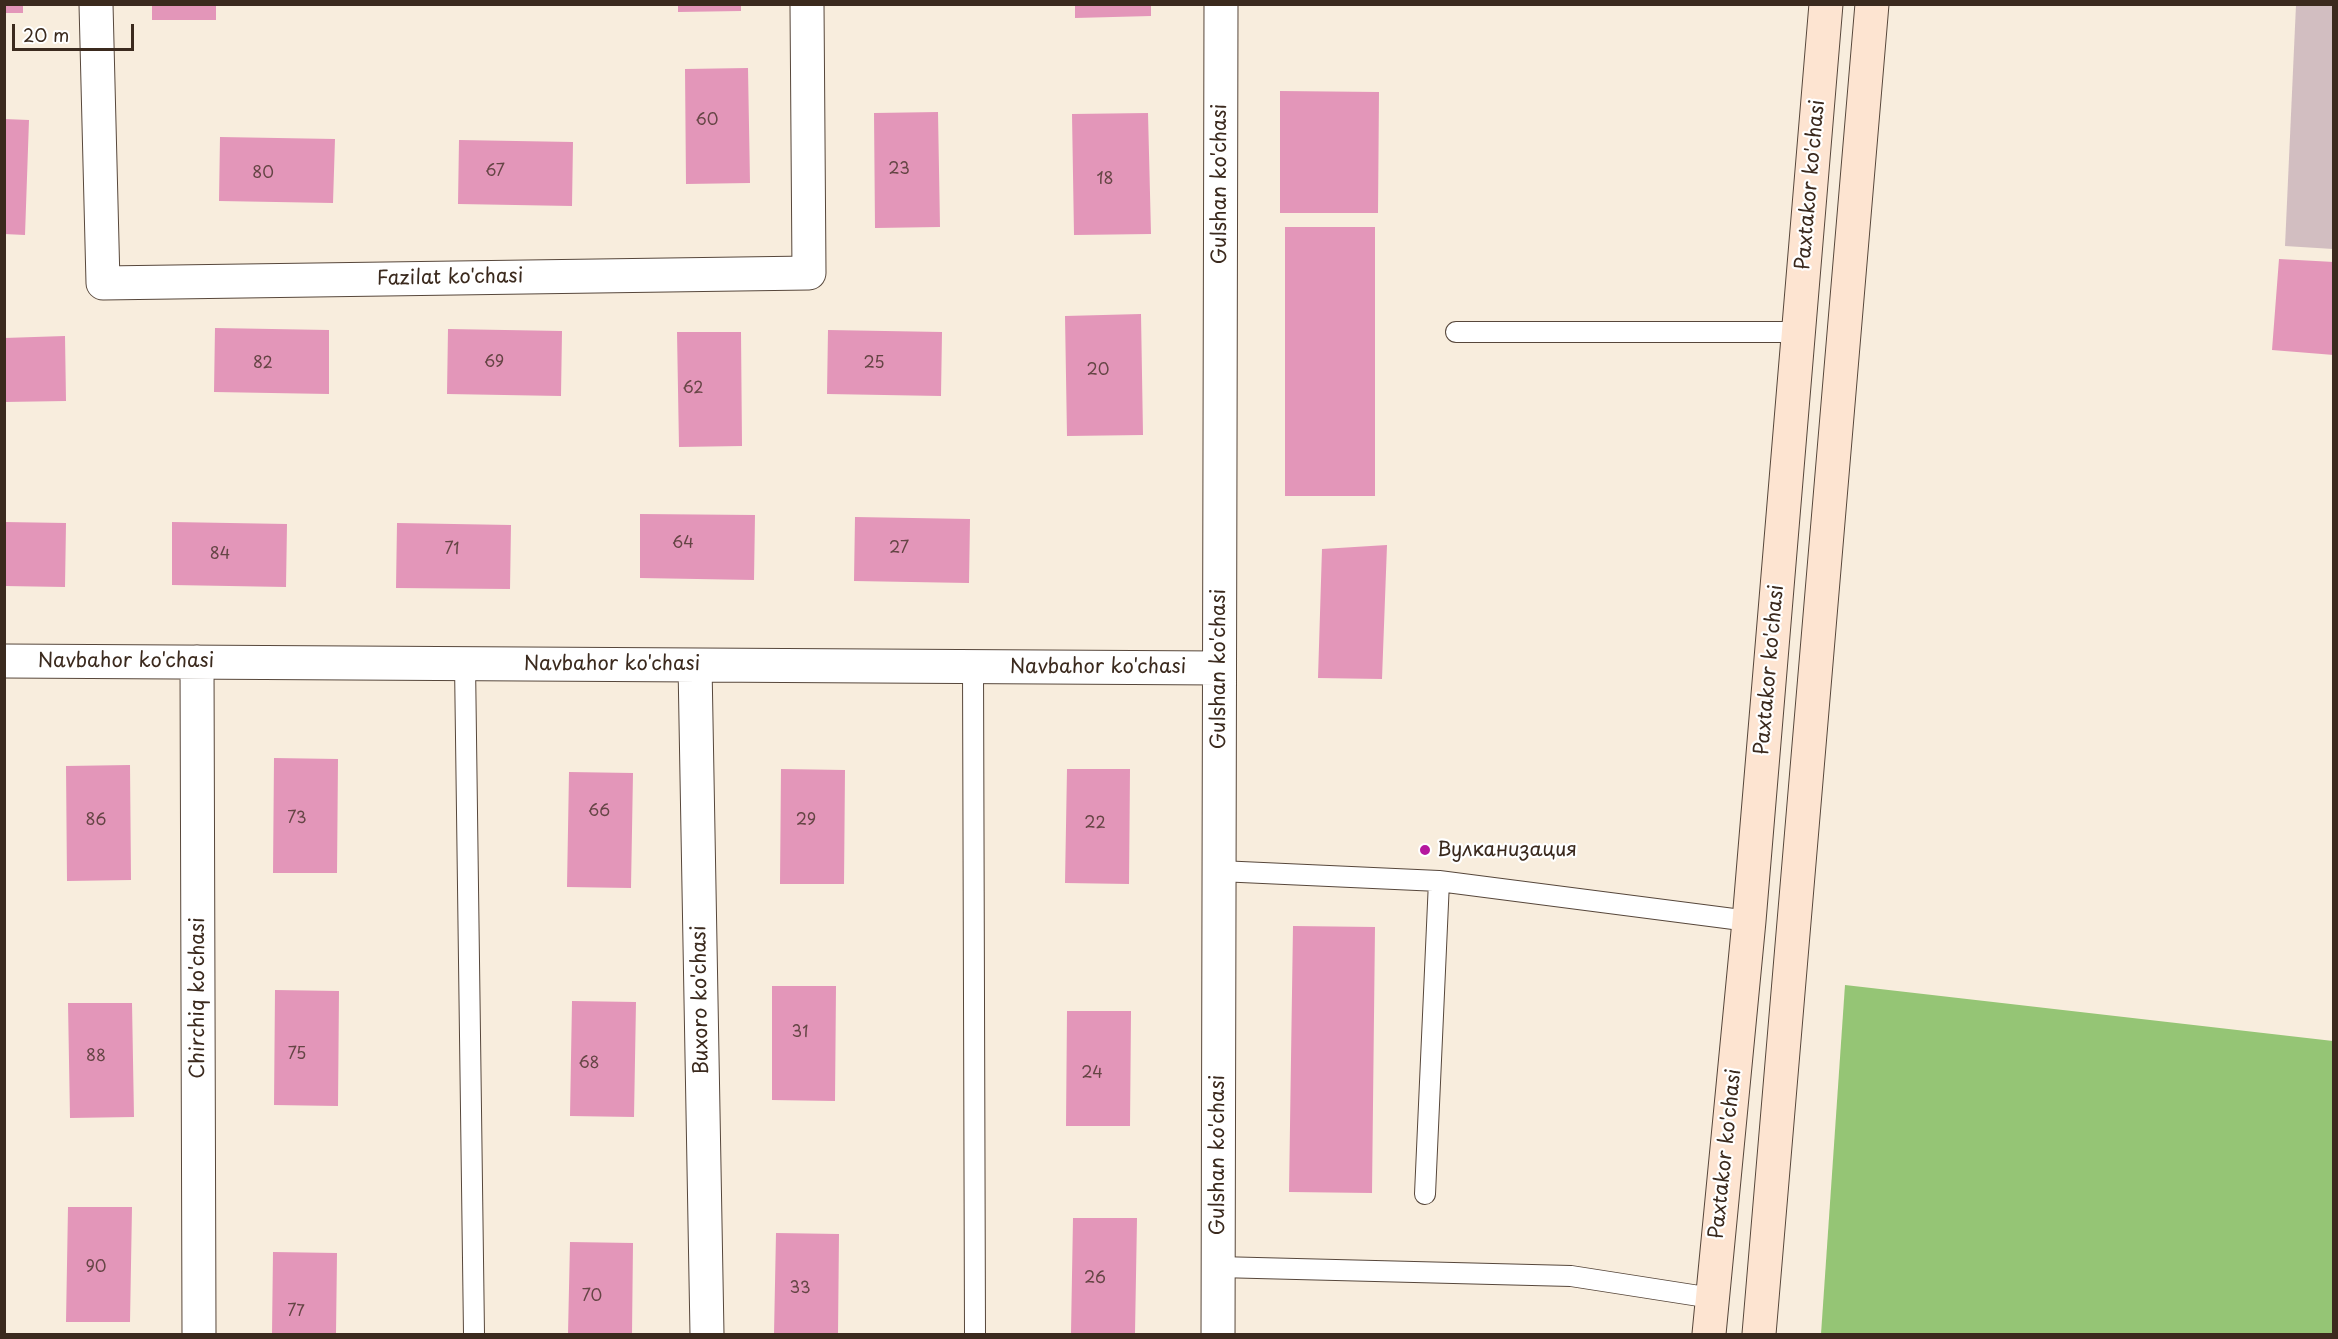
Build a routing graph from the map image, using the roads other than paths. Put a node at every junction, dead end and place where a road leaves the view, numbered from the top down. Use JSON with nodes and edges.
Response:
{"nodes":[{"id":1,"x":96,"y":4,"type":"edge"},
{"id":2,"x":807,"y":4,"type":"edge"},
{"id":3,"x":1221,"y":4,"type":"edge"},
{"id":4,"x":1826,"y":4,"type":"edge"},
{"id":5,"x":1872,"y":4,"type":"edge"},
{"id":6,"x":1456,"y":332,"type":"dead end"},
{"id":7,"x":1800,"y":332,"type":"junction"},
{"id":8,"x":4,"y":661,"type":"edge"},
{"id":9,"x":197,"y":662,"type":"junction"},
{"id":10,"x":465,"y":663,"type":"junction"},
{"id":11,"x":695,"y":665,"type":"junction"},
{"id":12,"x":972,"y":666,"type":"junction"},
{"id":13,"x":1219,"y":668,"type":"junction"},
{"id":14,"x":1219,"y":871,"type":"junction"},
{"id":15,"x":1439,"y":881,"type":"junction"},
{"id":16,"x":1749,"y":921,"type":"junction"},
{"id":17,"x":1425,"y":1194,"type":"dead end"},
{"id":18,"x":1218,"y":1267,"type":"junction"},
{"id":19,"x":1712,"y":1298,"type":"junction"},
{"id":20,"x":199,"y":1335,"type":"edge"},
{"id":21,"x":474,"y":1335,"type":"edge"},
{"id":22,"x":707,"y":1335,"type":"edge"},
{"id":23,"x":975,"y":1335,"type":"edge"},
{"id":24,"x":1218,"y":1335,"type":"edge"},
{"id":25,"x":1709,"y":1335,"type":"edge"},
{"id":26,"x":1759,"y":1335,"type":"edge"}],
"edges":[{"from":1,"to":2,"type":"street","name":"Fazilat ko'chasi"},
{"from":3,"to":13,"type":"street","name":"Gulshan ko'chasi"},
{"from":4,"to":7,"type":"main road","name":"Paxtakor ko'chasi"},
{"from":5,"to":26,"type":"main road"},
{"from":6,"to":7,"type":"lane"},
{"from":7,"to":16,"type":"main road","name":"Paxtakor ko'chasi"},
{"from":8,"to":9,"type":"street","name":"Navbahor ko'chasi"},
{"from":9,"to":10,"type":"street","name":"Navbahor ko'chasi"},
{"from":9,"to":20,"type":"street","name":"Chirchiq ko'chasi"},
{"from":10,"to":11,"type":"street","name":"Navbahor ko'chasi"},
{"from":10,"to":21,"type":"lane"},
{"from":11,"to":12,"type":"street","name":"Navbahor ko'chasi"},
{"from":11,"to":22,"type":"street","name":"Buxoro ko'chasi"},
{"from":12,"to":13,"type":"street","name":"Navbahor ko'chasi"},
{"from":12,"to":23,"type":"lane"},
{"from":13,"to":14,"type":"street","name":"Gulshan ko'chasi"},
{"from":14,"to":15,"type":"lane"},
{"from":14,"to":18,"type":"street","name":"Gulshan ko'chasi"},
{"from":15,"to":16,"type":"lane"},
{"from":15,"to":17,"type":"lane"},
{"from":16,"to":19,"type":"main road","name":"Paxtakor ko'chasi"},
{"from":18,"to":19,"type":"lane"},
{"from":18,"to":24,"type":"street","name":"Gulshan ko'chasi"},
{"from":19,"to":25,"type":"main road","name":"Paxtakor ko'chasi"}]}
